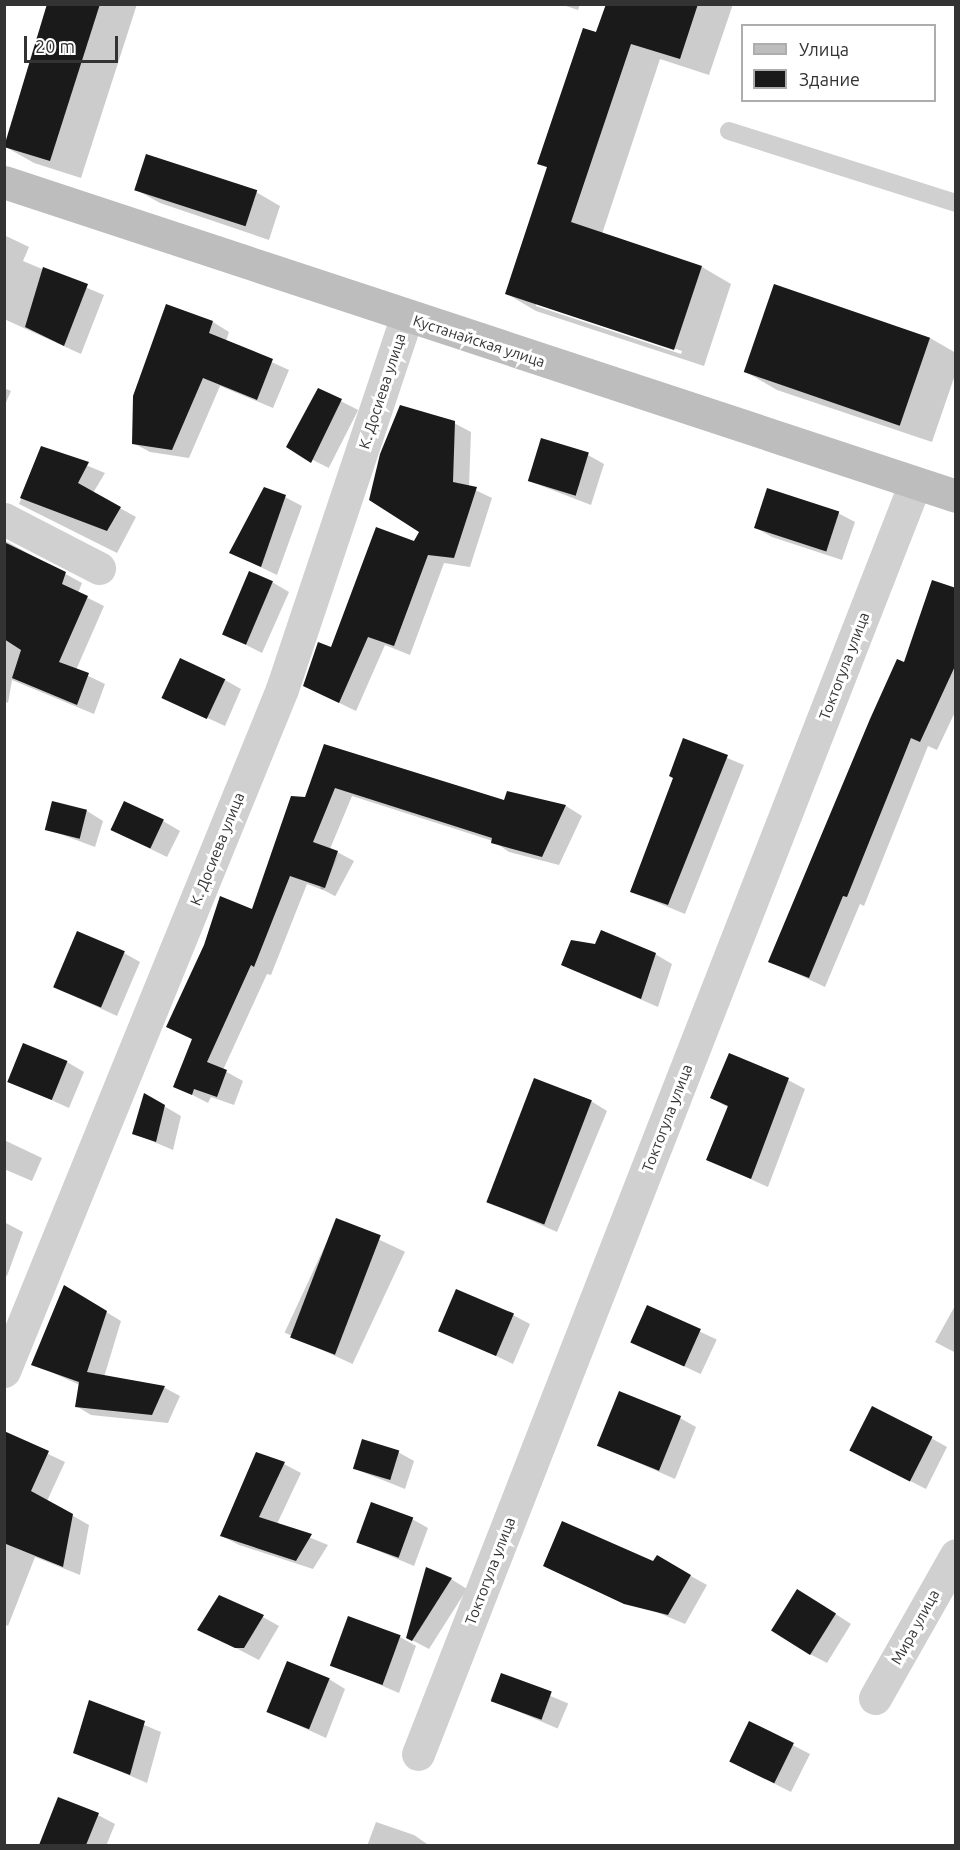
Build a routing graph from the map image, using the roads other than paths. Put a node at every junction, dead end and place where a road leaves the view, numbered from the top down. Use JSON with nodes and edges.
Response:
{"nodes":[{"id":1,"x":729,"y":131,"type":"dead end"},
{"id":2,"x":4,"y":182,"type":"edge"},
{"id":3,"x":956,"y":203,"type":"edge"},
{"id":4,"x":406,"y":318,"type":"junction"},
{"id":5,"x":915,"y":483,"type":"junction"},
{"id":6,"x":956,"y":496,"type":"edge"},
{"id":7,"x":4,"y":519,"type":"edge"},
{"id":8,"x":99,"y":568,"type":"dead end"},
{"id":9,"x":4,"y":1371,"type":"edge"},
{"id":10,"x":956,"y":1555,"type":"edge"},
{"id":11,"x":875,"y":1698,"type":"dead end"},
{"id":12,"x":418,"y":1754,"type":"dead end"}],
"edges":[{"from":1,"to":3,"type":"lane"},
{"from":2,"to":4,"type":"street","name":"Кустанайская улица"},
{"from":4,"to":5,"type":"street","name":"Кустанайская улица"},
{"from":4,"to":9,"type":"street","name":"К. Досиева улица"},
{"from":5,"to":6,"type":"street","name":"Кустанайская улица"},
{"from":5,"to":12,"type":"street","name":"Токтогула улица"},
{"from":7,"to":8,"type":"street"},
{"from":10,"to":11,"type":"street","name":"Мира улица"}]}
